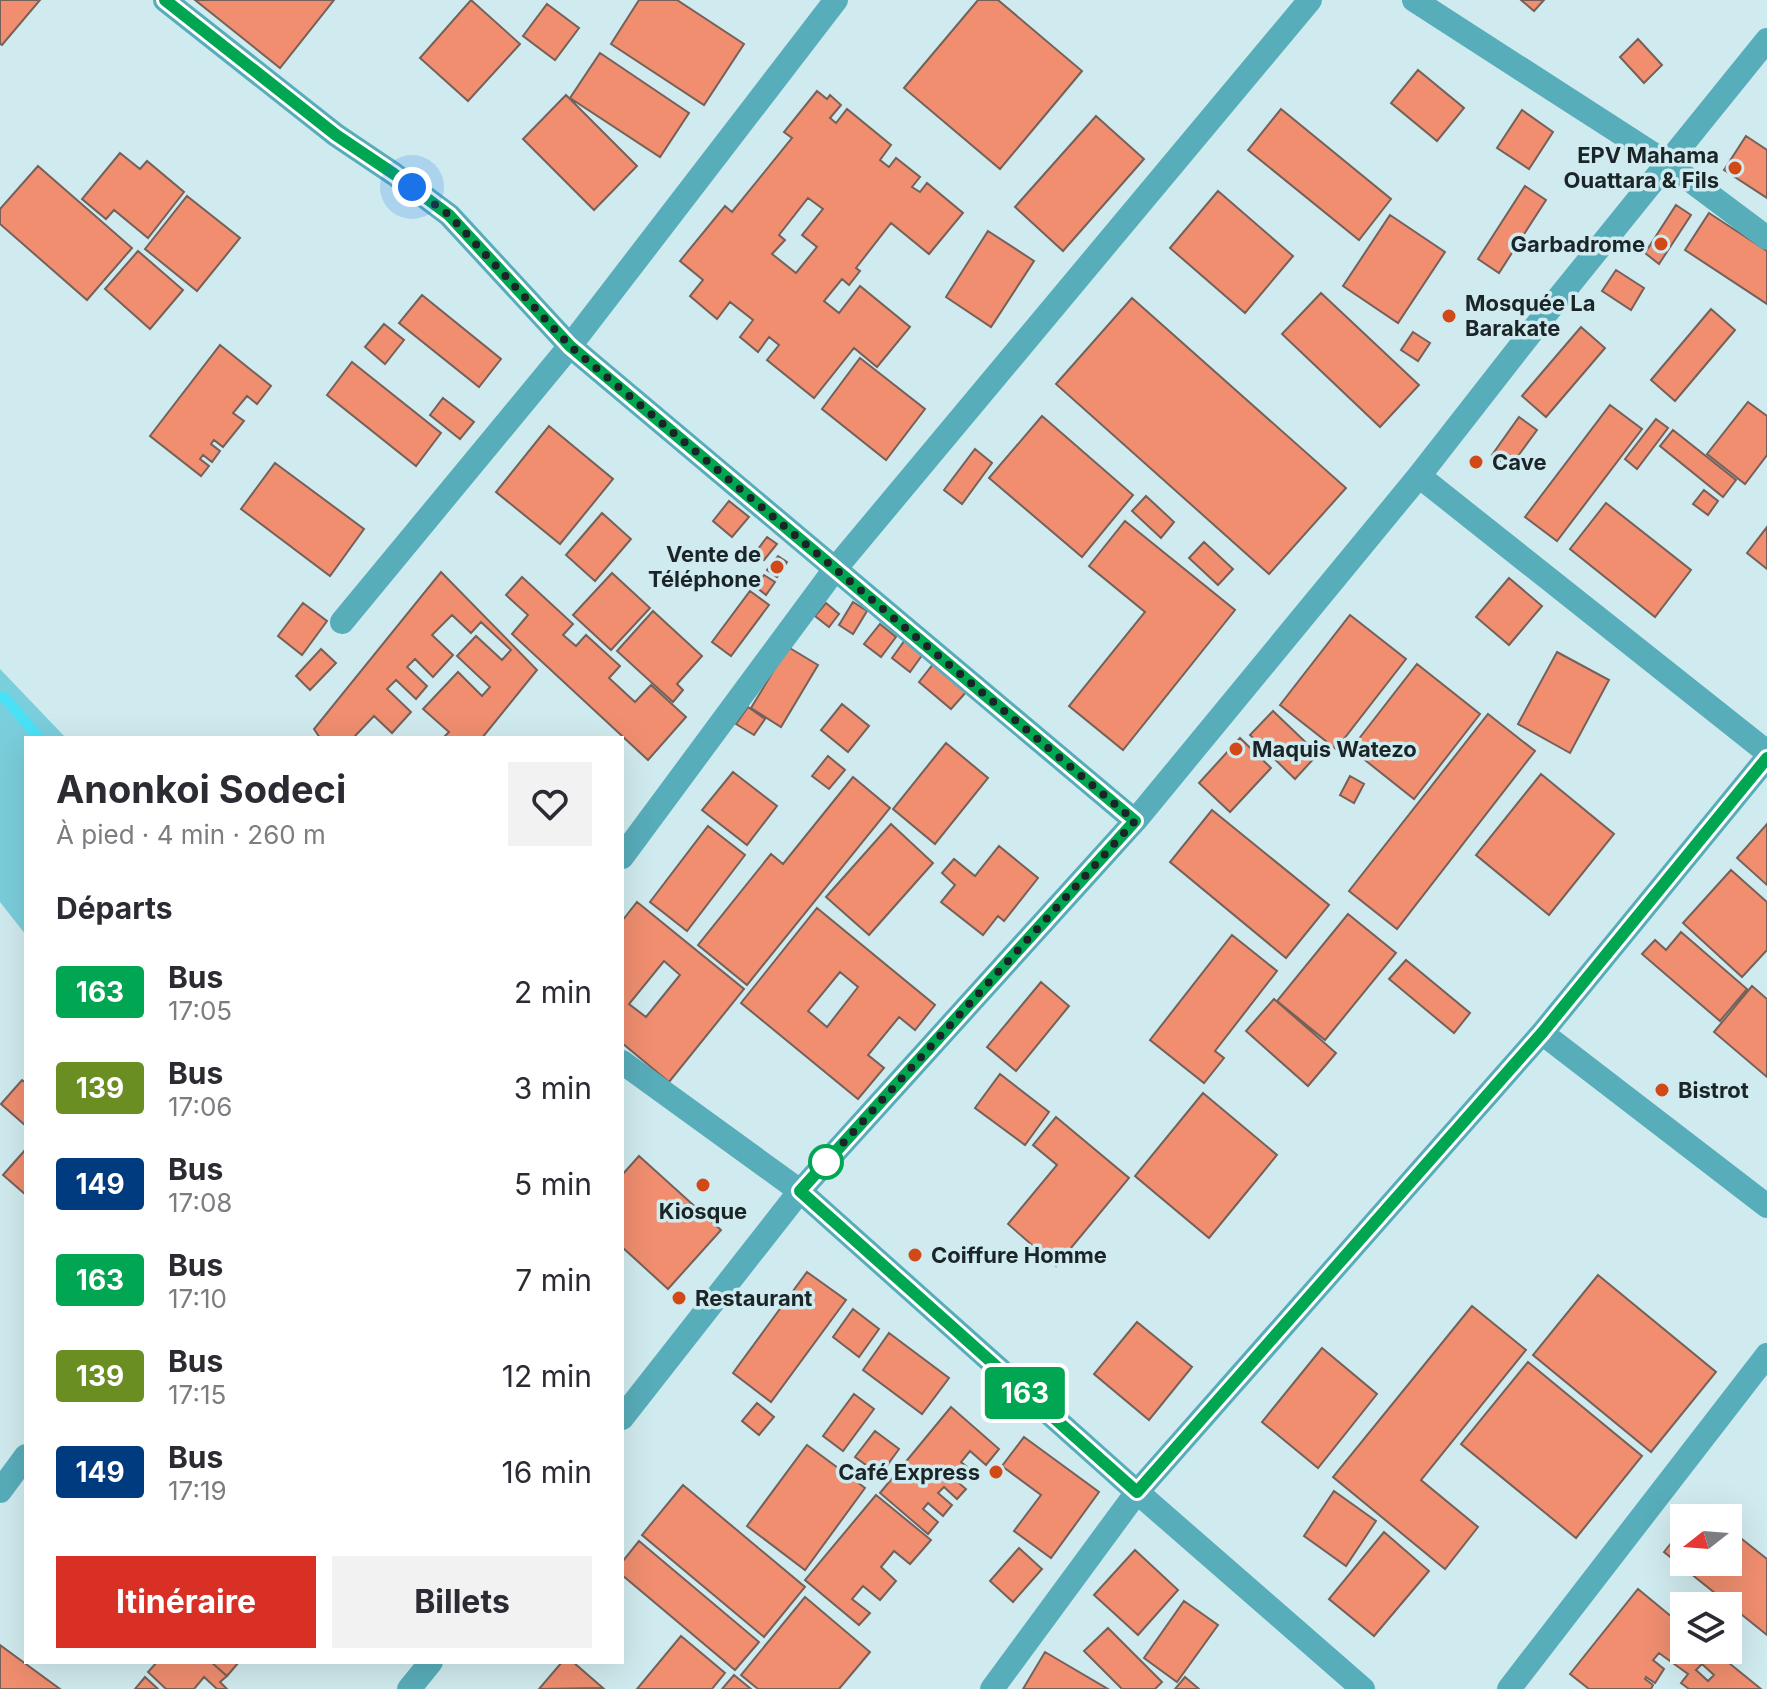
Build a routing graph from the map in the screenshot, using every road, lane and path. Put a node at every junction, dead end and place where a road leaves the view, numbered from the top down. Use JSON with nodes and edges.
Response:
{"nodes":[{"id":1,"x":165,"y":0,"type":"edge"},
{"id":2,"x":836,"y":0,"type":"edge"},
{"id":3,"x":1310,"y":0,"type":"edge"},
{"id":4,"x":1414,"y":0,"type":"edge"},
{"id":5,"x":1767,"y":40,"type":"edge"},
{"id":6,"x":1667,"y":163,"type":"junction"},
{"id":7,"x":1767,"y":238,"type":"edge"},
{"id":8,"x":570,"y":346,"type":"junction"},
{"id":9,"x":1419,"y":476,"type":"junction"},
{"id":10,"x":835,"y":569,"type":"junction"},
{"id":11,"x":342,"y":622,"type":"dead end"},
{"id":12,"x":1767,"y":752,"type":"edge"},
{"id":13,"x":1767,"y":758,"type":"edge"},
{"id":14,"x":1135,"y":821,"type":"junction"},
{"id":15,"x":624,"y":854,"type":"edge"},
{"id":16,"x":1542,"y":1033,"type":"junction"},
{"id":17,"x":624,"y":1063,"type":"edge"},
{"id":18,"x":800,"y":1191,"type":"junction"},
{"id":19,"x":1767,"y":1206,"type":"edge"},
{"id":20,"x":1767,"y":1355,"type":"edge"},
{"id":21,"x":624,"y":1415,"type":"edge"},
{"id":22,"x":24,"y":1459,"type":"edge"},
{"id":23,"x":0,"y":1491,"type":"edge"},
{"id":24,"x":1137,"y":1492,"type":"junction"},
{"id":25,"x":429,"y":1664,"type":"edge"},
{"id":26,"x":409,"y":1689,"type":"edge"},
{"id":27,"x":992,"y":1689,"type":"edge"},
{"id":28,"x":1363,"y":1689,"type":"edge"},
{"id":29,"x":1509,"y":1689,"type":"edge"}],
"edges":[{"from":1,"to":8,"type":"street"},
{"from":2,"to":8,"type":"street"},
{"from":3,"to":10,"type":"street"},
{"from":4,"to":6,"type":"street"},
{"from":5,"to":6,"type":"street"},
{"from":6,"to":7,"type":"street"},
{"from":6,"to":9,"type":"street"},
{"from":8,"to":10,"type":"street"},
{"from":8,"to":11,"type":"street"},
{"from":9,"to":12,"type":"street"},
{"from":9,"to":14,"type":"street"},
{"from":10,"to":14,"type":"street"},
{"from":10,"to":15,"type":"street"},
{"from":13,"to":16,"type":"street"},
{"from":14,"to":18,"type":"street"},
{"from":16,"to":19,"type":"street"},
{"from":16,"to":24,"type":"street"},
{"from":17,"to":18,"type":"street"},
{"from":18,"to":21,"type":"street"},
{"from":18,"to":24,"type":"street"},
{"from":20,"to":29,"type":"street"},
{"from":22,"to":23,"type":"street"},
{"from":24,"to":27,"type":"street"},
{"from":24,"to":28,"type":"street"},
{"from":25,"to":26,"type":"street"}]}
